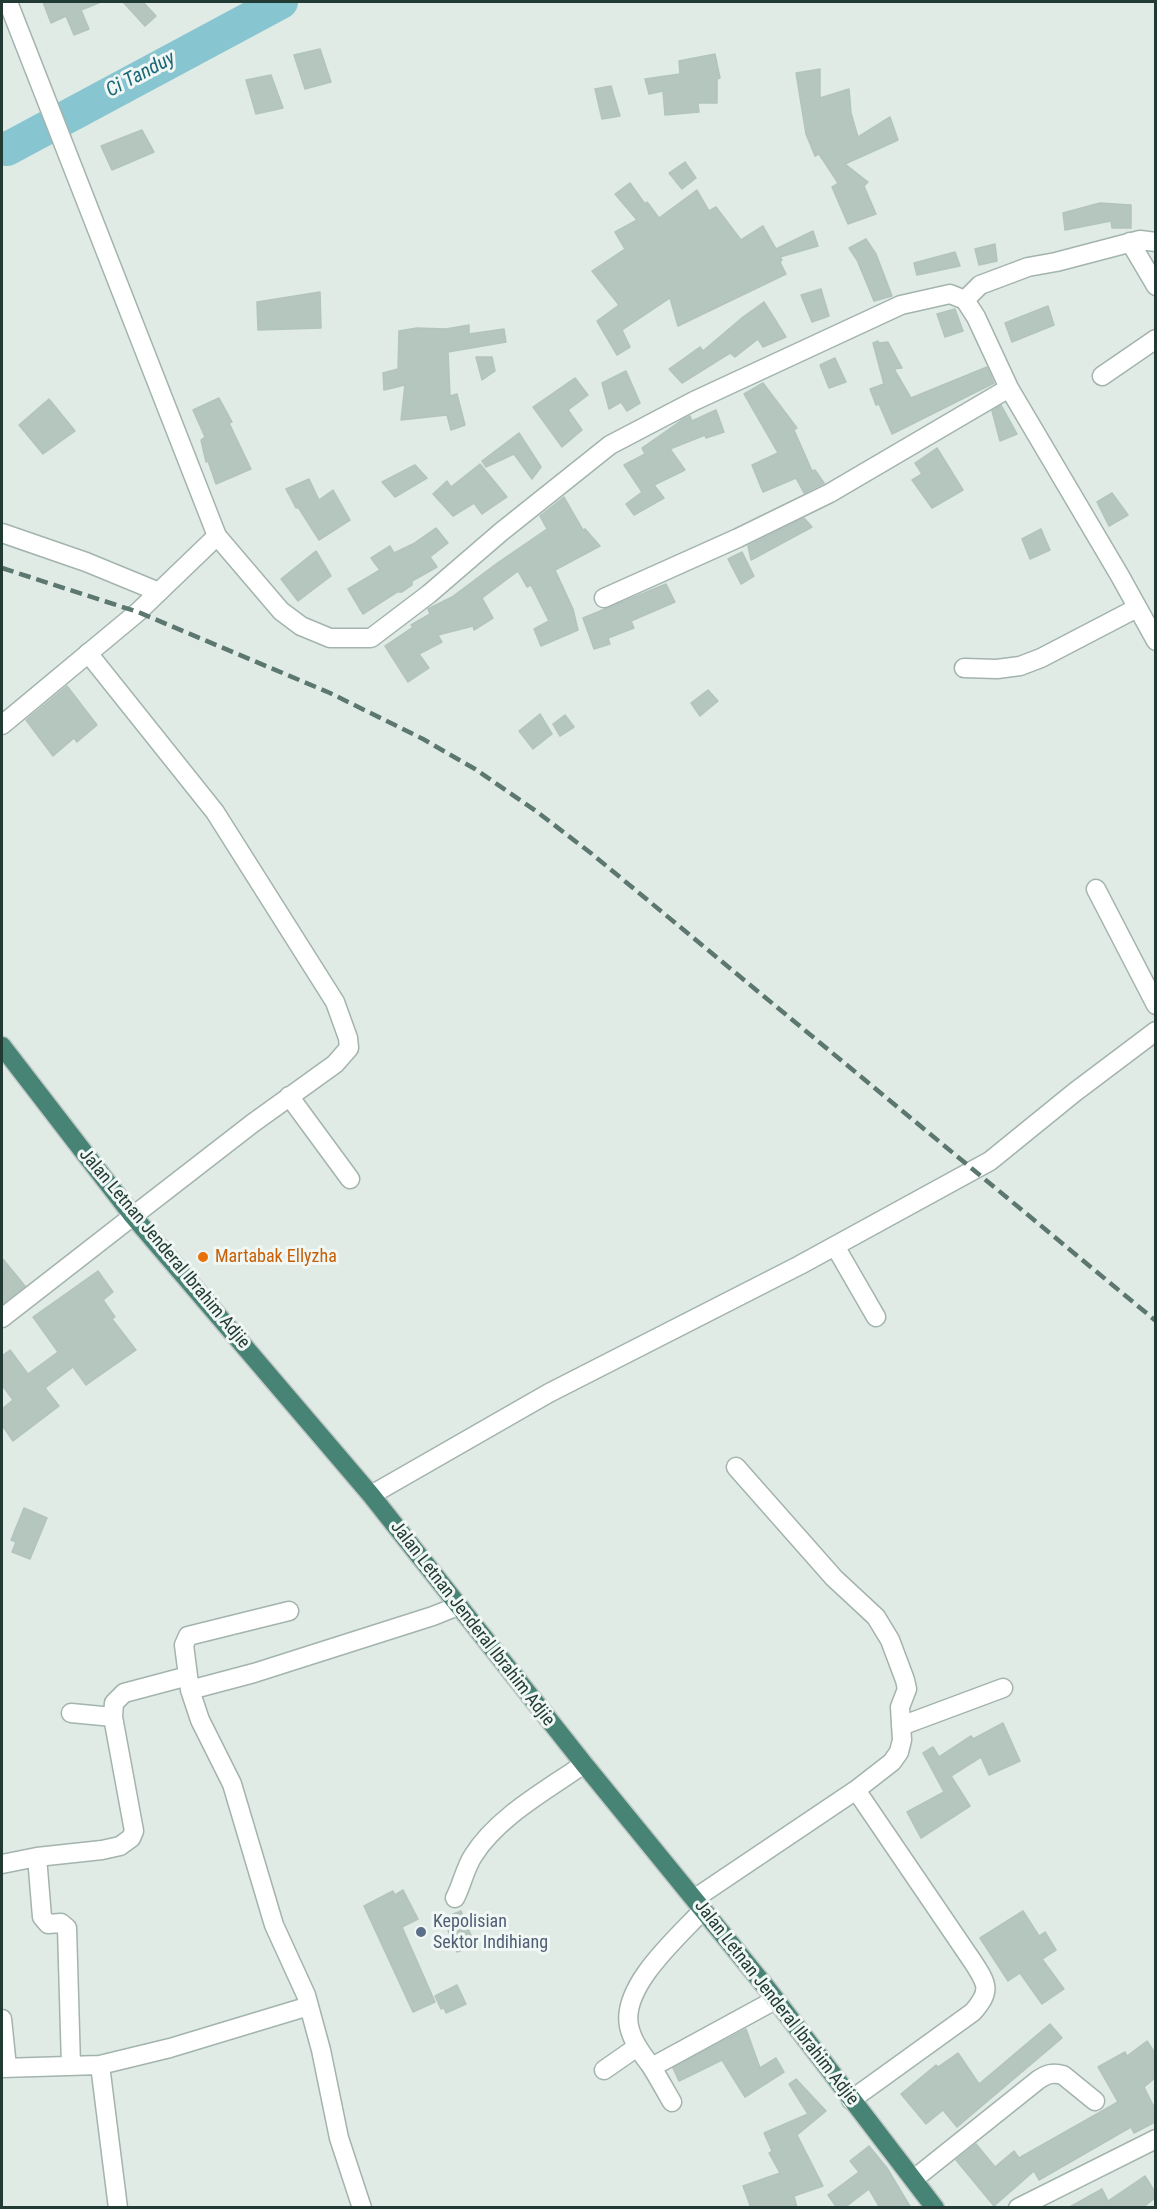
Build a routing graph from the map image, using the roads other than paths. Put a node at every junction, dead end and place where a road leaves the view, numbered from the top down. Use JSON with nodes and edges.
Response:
{"nodes":[{"id":1,"x":8,"y":2,"type":"edge"},
{"id":2,"x":1130,"y":242,"type":"junction"},
{"id":3,"x":1155,"y":242,"type":"edge"},
{"id":4,"x":1155,"y":286,"type":"edge"},
{"id":5,"x":965,"y":300,"type":"junction"},
{"id":6,"x":1155,"y":339,"type":"edge"},
{"id":7,"x":1102,"y":376,"type":"dead end"},
{"id":8,"x":1009,"y":388,"type":"junction"},
{"id":9,"x":2,"y":533,"type":"edge"},
{"id":10,"x":217,"y":536,"type":"junction"},
{"id":11,"x":159,"y":592,"type":"junction"},
{"id":12,"x":604,"y":598,"type":"dead end"},
{"id":13,"x":1137,"y":608,"type":"junction"},
{"id":14,"x":1155,"y":641,"type":"edge"},
{"id":15,"x":88,"y":653,"type":"junction"},
{"id":16,"x":964,"y":668,"type":"dead end"},
{"id":17,"x":2,"y":724,"type":"edge"},
{"id":18,"x":1096,"y":890,"type":"dead end"},
{"id":19,"x":1155,"y":1005,"type":"edge"},
{"id":20,"x":1155,"y":1031,"type":"edge"},
{"id":21,"x":3,"y":1052,"type":"edge"},
{"id":22,"x":288,"y":1096,"type":"junction"},
{"id":23,"x":350,"y":1179,"type":"dead end"},
{"id":24,"x":133,"y":1216,"type":"junction"},
{"id":25,"x":835,"y":1246,"type":"junction"},
{"id":26,"x":876,"y":1317,"type":"dead end"},
{"id":27,"x":2,"y":1318,"type":"edge"},
{"id":28,"x":736,"y":1467,"type":"dead end"},
{"id":29,"x":371,"y":1495,"type":"junction"},
{"id":30,"x":458,"y":1606,"type":"junction"},
{"id":31,"x":289,"y":1611,"type":"dead end"},
{"id":32,"x":189,"y":1683,"type":"junction"},
{"id":33,"x":1002,"y":1688,"type":"dead end"},
{"id":34,"x":71,"y":1713,"type":"dead end"},
{"id":35,"x":113,"y":1717,"type":"junction"},
{"id":36,"x":901,"y":1726,"type":"junction"},
{"id":37,"x":584,"y":1764,"type":"junction"},
{"id":38,"x":856,"y":1790,"type":"junction"},
{"id":39,"x":37,"y":1857,"type":"junction"},
{"id":40,"x":2,"y":1864,"type":"edge"},
{"id":41,"x":454,"y":1898,"type":"dead end"},
{"id":42,"x":698,"y":1904,"type":"junction"},
{"id":43,"x":776,"y":2000,"type":"junction"},
{"id":44,"x":309,"y":2006,"type":"junction"},
{"id":45,"x":2,"y":2019,"type":"edge"},
{"id":46,"x":637,"y":2047,"type":"junction"},
{"id":47,"x":100,"y":2065,"type":"junction"},
{"id":48,"x":71,"y":2066,"type":"junction"},
{"id":49,"x":652,"y":2067,"type":"junction"},
{"id":50,"x":4,"y":2068,"type":"edge"},
{"id":51,"x":604,"y":2070,"type":"dead end"},
{"id":52,"x":851,"y":2100,"type":"junction"},
{"id":53,"x":1095,"y":2101,"type":"dead end"},
{"id":54,"x":672,"y":2102,"type":"dead end"},
{"id":55,"x":1155,"y":2139,"type":"edge"},
{"id":56,"x":914,"y":2180,"type":"junction"},
{"id":57,"x":118,"y":2208,"type":"edge"},
{"id":58,"x":362,"y":2208,"type":"edge"},
{"id":59,"x":935,"y":2208,"type":"edge"},
{"id":60,"x":1018,"y":2208,"type":"edge"}],
"edges":[{"from":1,"to":10,"type":"street"},
{"from":2,"to":3,"type":"street"},
{"from":2,"to":4,"type":"street"},
{"from":2,"to":5,"type":"street"},
{"from":5,"to":8,"type":"street"},
{"from":5,"to":10,"type":"street"},
{"from":6,"to":7,"type":"street"},
{"from":8,"to":12,"type":"street"},
{"from":8,"to":13,"type":"street"},
{"from":9,"to":11,"type":"street"},
{"from":10,"to":11,"type":"street"},
{"from":11,"to":15,"type":"street"},
{"from":13,"to":14,"type":"street"},
{"from":13,"to":16,"type":"street"},
{"from":15,"to":17,"type":"street"},
{"from":15,"to":22,"type":"street"},
{"from":18,"to":19,"type":"street"},
{"from":20,"to":25,"type":"street"},
{"from":21,"to":24,"type":"highway","name":"Jalan Letnan Jenderal Ibrahim Adjie"},
{"from":22,"to":23,"type":"street"},
{"from":22,"to":24,"type":"street"},
{"from":24,"to":27,"type":"street"},
{"from":24,"to":29,"type":"highway","name":"Jalan Letnan Jenderal Ibrahim Adjie"},
{"from":25,"to":26,"type":"street"},
{"from":25,"to":29,"type":"street"},
{"from":28,"to":36,"type":"street"},
{"from":29,"to":30,"type":"highway","name":"Jalan Letnan Jenderal Ibrahim Adjie"},
{"from":30,"to":32,"type":"street"},
{"from":30,"to":37,"type":"highway","name":"Jalan Letnan Jenderal Ibrahim Adjie"},
{"from":31,"to":32,"type":"street"},
{"from":32,"to":35,"type":"street"},
{"from":32,"to":44,"type":"street"},
{"from":33,"to":36,"type":"street"},
{"from":34,"to":35,"type":"street"},
{"from":35,"to":39,"type":"street"},
{"from":36,"to":38,"type":"street"},
{"from":37,"to":41,"type":"street"},
{"from":37,"to":42,"type":"highway","name":"Jalan Letnan Jenderal Ibrahim Adjie"},
{"from":38,"to":42,"type":"street"},
{"from":38,"to":52,"type":"street"},
{"from":39,"to":40,"type":"street"},
{"from":39,"to":48,"type":"street"},
{"from":42,"to":43,"type":"highway","name":"Jalan Letnan Jenderal Ibrahim Adjie"},
{"from":42,"to":46,"type":"street"},
{"from":43,"to":49,"type":"street"},
{"from":43,"to":52,"type":"highway","name":"Jalan Letnan Jenderal Ibrahim Adjie"},
{"from":44,"to":47,"type":"street"},
{"from":44,"to":58,"type":"street"},
{"from":45,"to":50,"type":"street"},
{"from":46,"to":49,"type":"street"},
{"from":46,"to":51,"type":"street"},
{"from":47,"to":48,"type":"street"},
{"from":47,"to":57,"type":"street"},
{"from":48,"to":50,"type":"street"},
{"from":49,"to":54,"type":"street"},
{"from":52,"to":56,"type":"highway","name":"Jalan Letnan Jenderal Ibrahim Adjie"},
{"from":53,"to":56,"type":"street"},
{"from":55,"to":60,"type":"street"},
{"from":56,"to":59,"type":"highway","name":"Jalan Letnan Jenderal Ibrahim Adjie"}]}
